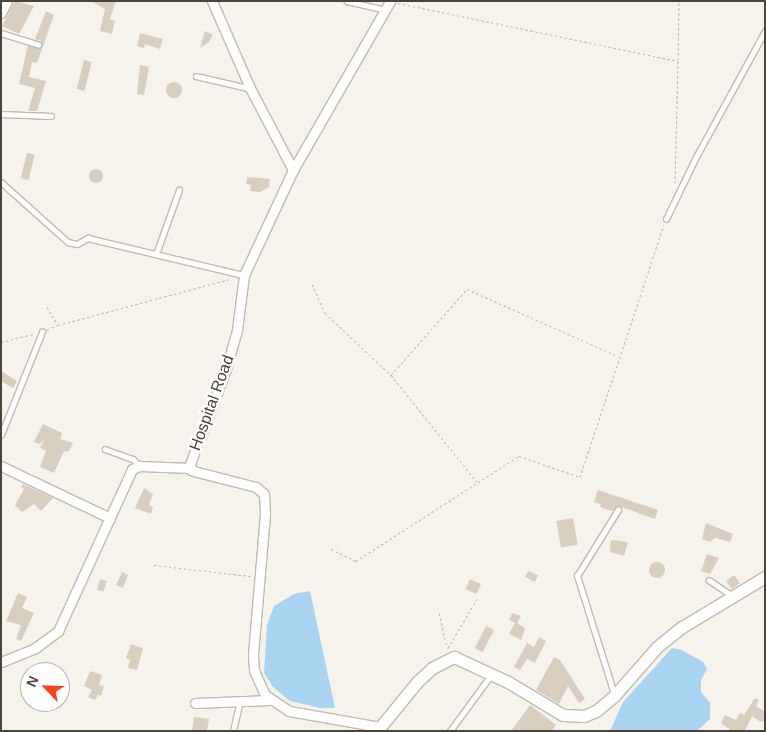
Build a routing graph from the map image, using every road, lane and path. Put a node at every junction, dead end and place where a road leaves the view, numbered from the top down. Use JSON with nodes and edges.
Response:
{"nodes":[{"id":1,"x":7,"y":1,"type":"edge"},
{"id":2,"x":212,"y":1,"type":"edge"},
{"id":3,"x":347,"y":1,"type":"edge"},
{"id":4,"x":679,"y":1,"type":"edge"},
{"id":5,"x":389,"y":4,"type":"edge"},
{"id":6,"x":1,"y":13,"type":"edge"},
{"id":7,"x":765,"y":31,"type":"edge"},
{"id":8,"x":1,"y":33,"type":"edge"},
{"id":9,"x":38,"y":44,"type":"dead end"},
{"id":10,"x":678,"y":61,"type":"junction"},
{"id":11,"x":196,"y":76,"type":"dead end"},
{"id":12,"x":250,"y":88,"type":"junction"},
{"id":13,"x":1,"y":114,"type":"edge"},
{"id":14,"x":51,"y":116,"type":"dead end"},
{"id":15,"x":293,"y":170,"type":"junction"},
{"id":16,"x":1,"y":182,"type":"edge"},
{"id":17,"x":675,"y":184,"type":"dead end"},
{"id":18,"x":179,"y":190,"type":"dead end"},
{"id":19,"x":666,"y":220,"type":"joint"},
{"id":20,"x":156,"y":254,"type":"junction"},
{"id":21,"x":244,"y":275,"type":"junction"},
{"id":22,"x":312,"y":284,"type":"dead end"},
{"id":23,"x":47,"y":307,"type":"dead end"},
{"id":24,"x":58,"y":325,"type":"junction"},
{"id":25,"x":42,"y":332,"type":"junction"},
{"id":26,"x":1,"y":342,"type":"edge"},
{"id":27,"x":615,"y":355,"type":"dead end"},
{"id":28,"x":391,"y":375,"type":"junction"},
{"id":29,"x":1,"y":435,"type":"edge"},
{"id":30,"x":105,"y":449,"type":"dead end"},
{"id":31,"x":2,"y":466,"type":"edge"},
{"id":32,"x":140,"y":466,"type":"junction"},
{"id":33,"x":190,"y":468,"type":"junction"},
{"id":34,"x":477,"y":482,"type":"junction"},
{"id":35,"x":618,"y":510,"type":"dead end"},
{"id":36,"x":110,"y":518,"type":"junction"},
{"id":37,"x":331,"y":549,"type":"dead end"},
{"id":38,"x":154,"y":565,"type":"dead end"},
{"id":39,"x":258,"y":577,"type":"junction"},
{"id":40,"x":765,"y":577,"type":"edge"},
{"id":41,"x":710,"y":580,"type":"dead end"},
{"id":42,"x":732,"y":596,"type":"junction"},
{"id":43,"x":477,"y":599,"type":"dead end"},
{"id":44,"x":439,"y":613,"type":"dead end"},
{"id":45,"x":449,"y":654,"type":"junction"},
{"id":46,"x":1,"y":662,"type":"edge"},
{"id":47,"x":492,"y":674,"type":"junction"},
{"id":48,"x":614,"y":696,"type":"junction"},
{"id":49,"x":270,"y":700,"type":"junction"},
{"id":50,"x":240,"y":701,"type":"junction"},
{"id":51,"x":194,"y":703,"type":"dead end"},
{"id":52,"x":379,"y":729,"type":"edge"},
{"id":53,"x":233,"y":731,"type":"edge"},
{"id":54,"x":450,"y":731,"type":"edge"}],
"edges":[{"from":1,"to":6,"type":"street"},
{"from":2,"to":12,"type":"street"},
{"from":3,"to":5,"type":"lane"},
{"from":4,"to":10,"type":"path"},
{"from":5,"to":10,"type":"path"},
{"from":5,"to":15,"type":"street","name":"Hospital Road"},
{"from":7,"to":19,"type":"lane"},
{"from":8,"to":9,"type":"lane"},
{"from":10,"to":17,"type":"path"},
{"from":11,"to":12,"type":"lane"},
{"from":12,"to":15,"type":"street"},
{"from":13,"to":14,"type":"lane"},
{"from":15,"to":21,"type":"street","name":"Hospital Road"},
{"from":16,"to":20,"type":"lane"},
{"from":18,"to":20,"type":"lane"},
{"from":19,"to":34,"type":"path"},
{"from":20,"to":21,"type":"lane"},
{"from":21,"to":24,"type":"path"},
{"from":21,"to":33,"type":"street","name":"Hospital Road"},
{"from":22,"to":28,"type":"path"},
{"from":23,"to":24,"type":"path"},
{"from":24,"to":25,"type":"path"},
{"from":25,"to":26,"type":"path"},
{"from":25,"to":29,"type":"lane"},
{"from":27,"to":28,"type":"path"},
{"from":28,"to":34,"type":"path"},
{"from":30,"to":32,"type":"lane"},
{"from":31,"to":36,"type":"street"},
{"from":32,"to":33,"type":"street"},
{"from":32,"to":36,"type":"street"},
{"from":33,"to":39,"type":"street","name":"Hospital Road"},
{"from":34,"to":37,"type":"path"},
{"from":35,"to":48,"type":"lane"},
{"from":36,"to":46,"type":"street"},
{"from":38,"to":39,"type":"path"},
{"from":39,"to":49,"type":"street","name":"Hospital Road"},
{"from":40,"to":42,"type":"street"},
{"from":41,"to":42,"type":"lane"},
{"from":42,"to":48,"type":"street"},
{"from":43,"to":45,"type":"path"},
{"from":44,"to":45,"type":"path"},
{"from":45,"to":47,"type":"street"},
{"from":45,"to":52,"type":"street"},
{"from":47,"to":48,"type":"street"},
{"from":47,"to":54,"type":"lane"},
{"from":49,"to":50,"type":"street"},
{"from":49,"to":52,"type":"street"},
{"from":50,"to":51,"type":"street"},
{"from":50,"to":53,"type":"lane"}]}
